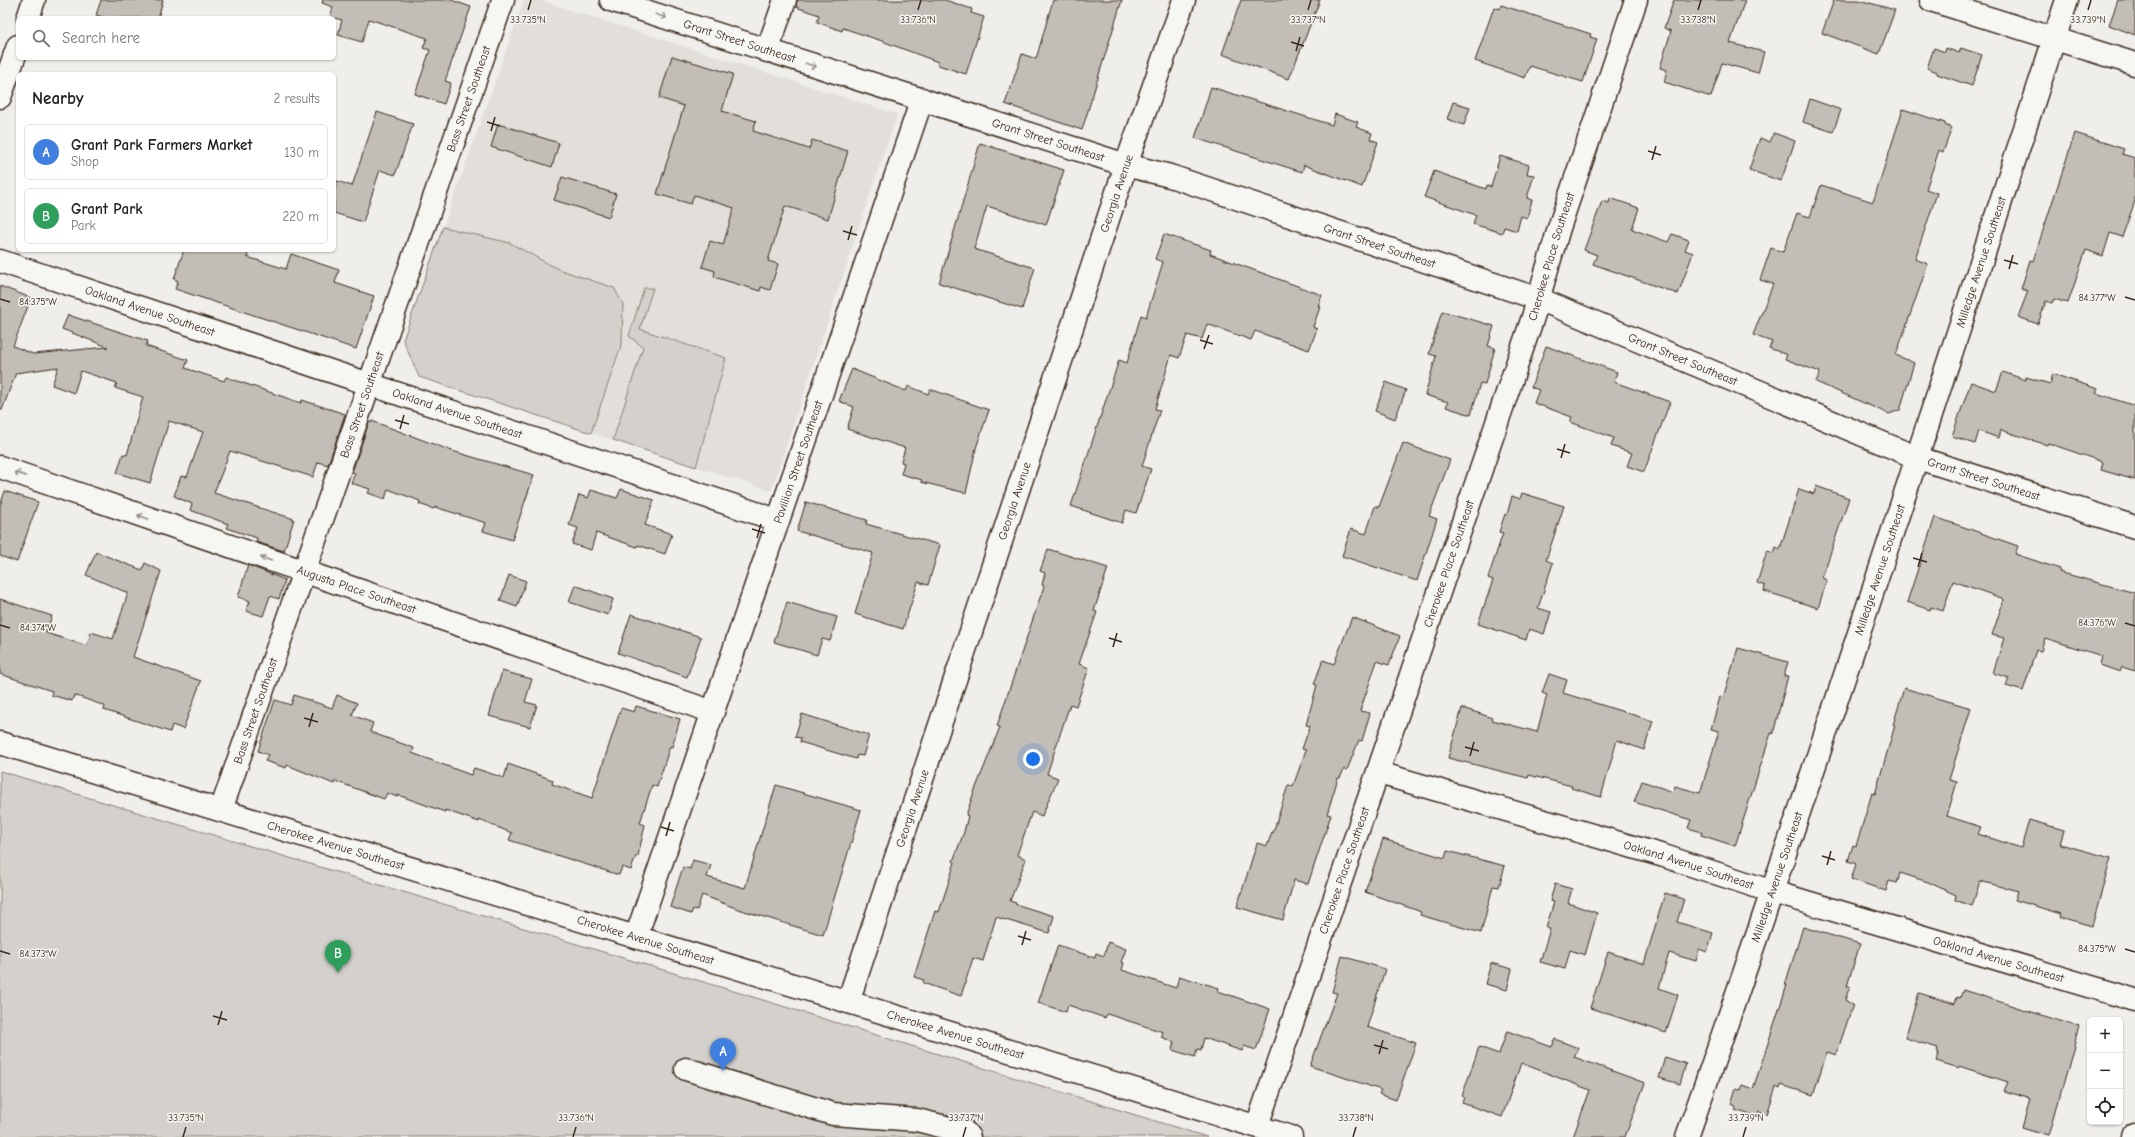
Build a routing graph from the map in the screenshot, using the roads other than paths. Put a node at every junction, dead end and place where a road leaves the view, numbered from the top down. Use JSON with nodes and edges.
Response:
{"nodes":[{"id":1,"x":34,"y":0,"type":"edge"},
{"id":2,"x":503,"y":0,"type":"edge"},
{"id":3,"x":611,"y":0,"type":"edge"},
{"id":4,"x":785,"y":0,"type":"edge"},
{"id":5,"x":1184,"y":0,"type":"edge"},
{"id":6,"x":1931,"y":0,"type":"edge"},
{"id":7,"x":2067,"y":0,"type":"edge"},
{"id":8,"x":1630,"y":2,"type":"edge"},
{"id":9,"x":29,"y":16,"type":"edge"},
{"id":10,"x":2054,"y":38,"type":"junction"},
{"id":11,"x":767,"y":51,"type":"junction"},
{"id":12,"x":16,"y":52,"type":"edge"},
{"id":13,"x":2135,"y":64,"type":"edge"},
{"id":14,"x":0,"y":97,"type":"edge"},
{"id":15,"x":922,"y":99,"type":"junction"},
{"id":16,"x":1126,"y":165,"type":"junction"},
{"id":17,"x":0,"y":261,"type":"edge"},
{"id":18,"x":1539,"y":299,"type":"junction"},
{"id":19,"x":369,"y":384,"type":"junction"},
{"id":20,"x":1918,"y":458,"type":"junction"},
{"id":21,"x":0,"y":467,"type":"edge"},
{"id":22,"x":777,"y":520,"type":"junction"},
{"id":23,"x":2135,"y":527,"type":"edge"},
{"id":24,"x":303,"y":572,"type":"junction"},
{"id":25,"x":713,"y":712,"type":"junction"},
{"id":26,"x":0,"y":743,"type":"edge"},
{"id":27,"x":1379,"y":773,"type":"junction"},
{"id":28,"x":220,"y":810,"type":"junction"},
{"id":29,"x":1773,"y":892,"type":"junction"},
{"id":30,"x":636,"y":937,"type":"junction"},
{"id":31,"x":2135,"y":1000,"type":"edge"},
{"id":32,"x":848,"y":1002,"type":"junction"},
{"id":33,"x":686,"y":1069,"type":"dead end"},
{"id":34,"x":1257,"y":1126,"type":"junction"},
{"id":35,"x":970,"y":1137,"type":"edge"},
{"id":36,"x":1291,"y":1137,"type":"edge"},
{"id":37,"x":1687,"y":1137,"type":"edge"}],
"edges":[{"from":1,"to":9,"type":"street"},
{"from":2,"to":19,"type":"street","name":"Bass Street Southeast"},
{"from":3,"to":11,"type":"street","name":"Grant Street Southeast","one_way":true},
{"from":4,"to":11,"type":"street"},
{"from":5,"to":16,"type":"street","name":"Georgia Avenue"},
{"from":6,"to":10,"type":"street"},
{"from":7,"to":10,"type":"street","name":"Milledge Avenue Southeast"},
{"from":8,"to":18,"type":"street","name":"Cherokee Place Southeast"},
{"from":10,"to":13,"type":"street"},
{"from":10,"to":20,"type":"street","name":"Milledge Avenue Southeast"},
{"from":11,"to":15,"type":"street","name":"Grant Street Southeast","one_way":true},
{"from":12,"to":14,"type":"street"},
{"from":15,"to":16,"type":"street","name":"Grant Street Southeast"},
{"from":15,"to":22,"type":"street","name":"Pavillion Street Southeast"},
{"from":16,"to":18,"type":"street","name":"Grant Street Southeast"},
{"from":16,"to":32,"type":"street","name":"Georgia Avenue"},
{"from":17,"to":19,"type":"street","name":"Oakland Avenue Southeast"},
{"from":18,"to":20,"type":"street","name":"Grant Street Southeast"},
{"from":18,"to":27,"type":"street","name":"Cherokee Place Southeast"},
{"from":19,"to":22,"type":"street","name":"Oakland Avenue Southeast"},
{"from":19,"to":24,"type":"street","name":"Bass Street Southeast"},
{"from":20,"to":23,"type":"street","name":"Grant Street Southeast"},
{"from":20,"to":29,"type":"street","name":"Milledge Avenue Southeast"},
{"from":24,"to":21,"type":"street","name":"Augusta Place Southeast","one_way":true},
{"from":22,"to":25,"type":"street","name":"Pavillion Street Southeast"},
{"from":24,"to":25,"type":"street","name":"Augusta Place Southeast"},
{"from":24,"to":28,"type":"street","name":"Bass Street Southeast"},
{"from":25,"to":30,"type":"street","name":"Pavillion Street Southeast"},
{"from":26,"to":28,"type":"street","name":"Cherokee Avenue Southeast"},
{"from":27,"to":29,"type":"street","name":"Oakland Avenue Southeast"},
{"from":27,"to":34,"type":"street","name":"Cherokee Place Southeast"},
{"from":28,"to":30,"type":"street","name":"Cherokee Avenue Southeast"},
{"from":29,"to":31,"type":"street","name":"Oakland Avenue Southeast"},
{"from":29,"to":37,"type":"street","name":"Milledge Avenue Southeast"},
{"from":30,"to":32,"type":"street","name":"Cherokee Avenue Southeast"},
{"from":32,"to":34,"type":"street","name":"Cherokee Avenue Southeast"},
{"from":33,"to":35,"type":"street"},
{"from":34,"to":36,"type":"street","name":"Cherokee Avenue Southeast"}]}
